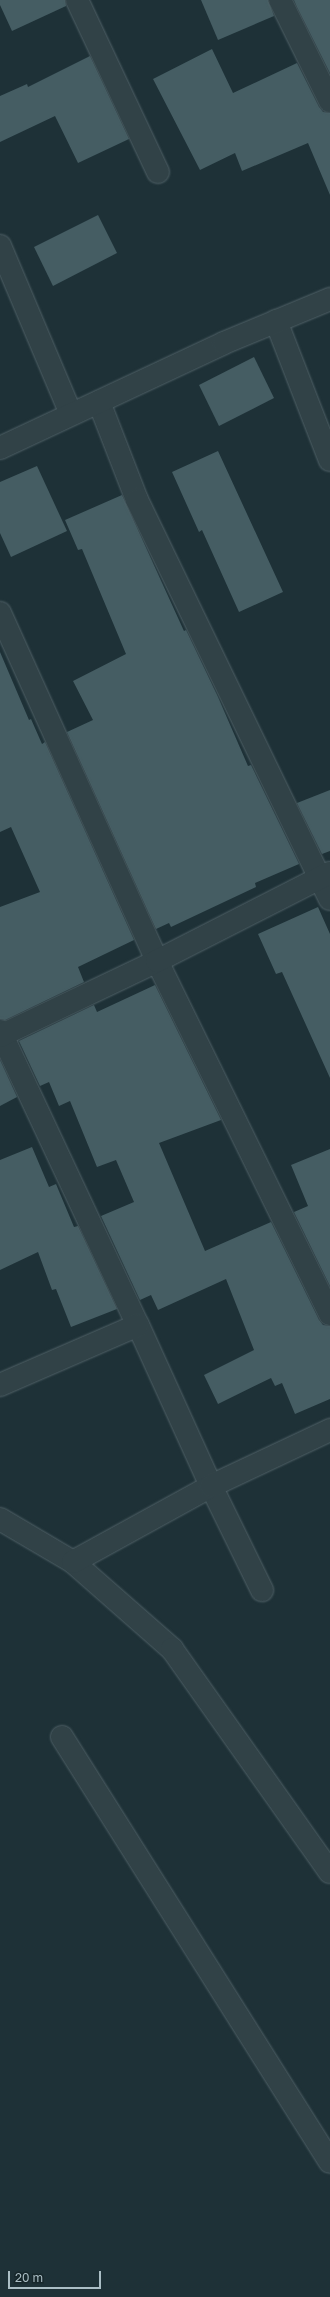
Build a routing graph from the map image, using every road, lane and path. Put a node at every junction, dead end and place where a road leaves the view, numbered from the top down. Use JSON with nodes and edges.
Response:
{"nodes":[{"id":1,"x":77,"y":0,"type":"edge"},
{"id":2,"x":280,"y":0,"type":"edge"},
{"id":3,"x":330,"y":101,"type":"edge"},
{"id":4,"x":158,"y":172,"type":"dead end"},
{"id":5,"x":0,"y":246,"type":"edge"},
{"id":6,"x":330,"y":299,"type":"edge"},
{"id":7,"x":276,"y":321,"type":"junction"},
{"id":8,"x":99,"y":402,"type":"junction"},
{"id":9,"x":71,"y":414,"type":"junction"},
{"id":10,"x":0,"y":448,"type":"edge"},
{"id":11,"x":330,"y":460,"type":"edge"},
{"id":12,"x":0,"y":613,"type":"edge"},
{"id":13,"x":325,"y":875,"type":"edge"},
{"id":14,"x":330,"y":899,"type":"edge"},
{"id":15,"x":156,"y":961,"type":"junction"},
{"id":16,"x":1,"y":1034,"type":"edge"},
{"id":17,"x":330,"y":1314,"type":"edge"},
{"id":18,"x":138,"y":1325,"type":"junction"},
{"id":19,"x":0,"y":1385,"type":"edge"},
{"id":20,"x":330,"y":1430,"type":"edge"},
{"id":21,"x":211,"y":1486,"type":"junction"},
{"id":22,"x":0,"y":1519,"type":"edge"},
{"id":23,"x":72,"y":1562,"type":"junction"},
{"id":24,"x":262,"y":1590,"type":"dead end"},
{"id":25,"x":62,"y":1738,"type":"dead end"},
{"id":26,"x":330,"y":1872,"type":"edge"},
{"id":27,"x":330,"y":2162,"type":"edge"}],
"edges":[{"from":1,"to":4,"type":"street"},
{"from":2,"to":3,"type":"street"},
{"from":5,"to":9,"type":"street"},
{"from":6,"to":7,"type":"street"},
{"from":7,"to":8,"type":"street"},
{"from":7,"to":11,"type":"street"},
{"from":8,"to":9,"type":"street"},
{"from":8,"to":13,"type":"street"},
{"from":9,"to":10,"type":"street"},
{"from":12,"to":15,"type":"street"},
{"from":13,"to":14,"type":"street"},
{"from":13,"to":15,"type":"street"},
{"from":15,"to":16,"type":"street"},
{"from":15,"to":17,"type":"street"},
{"from":16,"to":18,"type":"street"},
{"from":18,"to":19,"type":"street"},
{"from":18,"to":21,"type":"street"},
{"from":20,"to":21,"type":"street"},
{"from":21,"to":23,"type":"street"},
{"from":21,"to":24,"type":"street"},
{"from":22,"to":23,"type":"street"},
{"from":23,"to":26,"type":"street"},
{"from":25,"to":27,"type":"street"}]}
